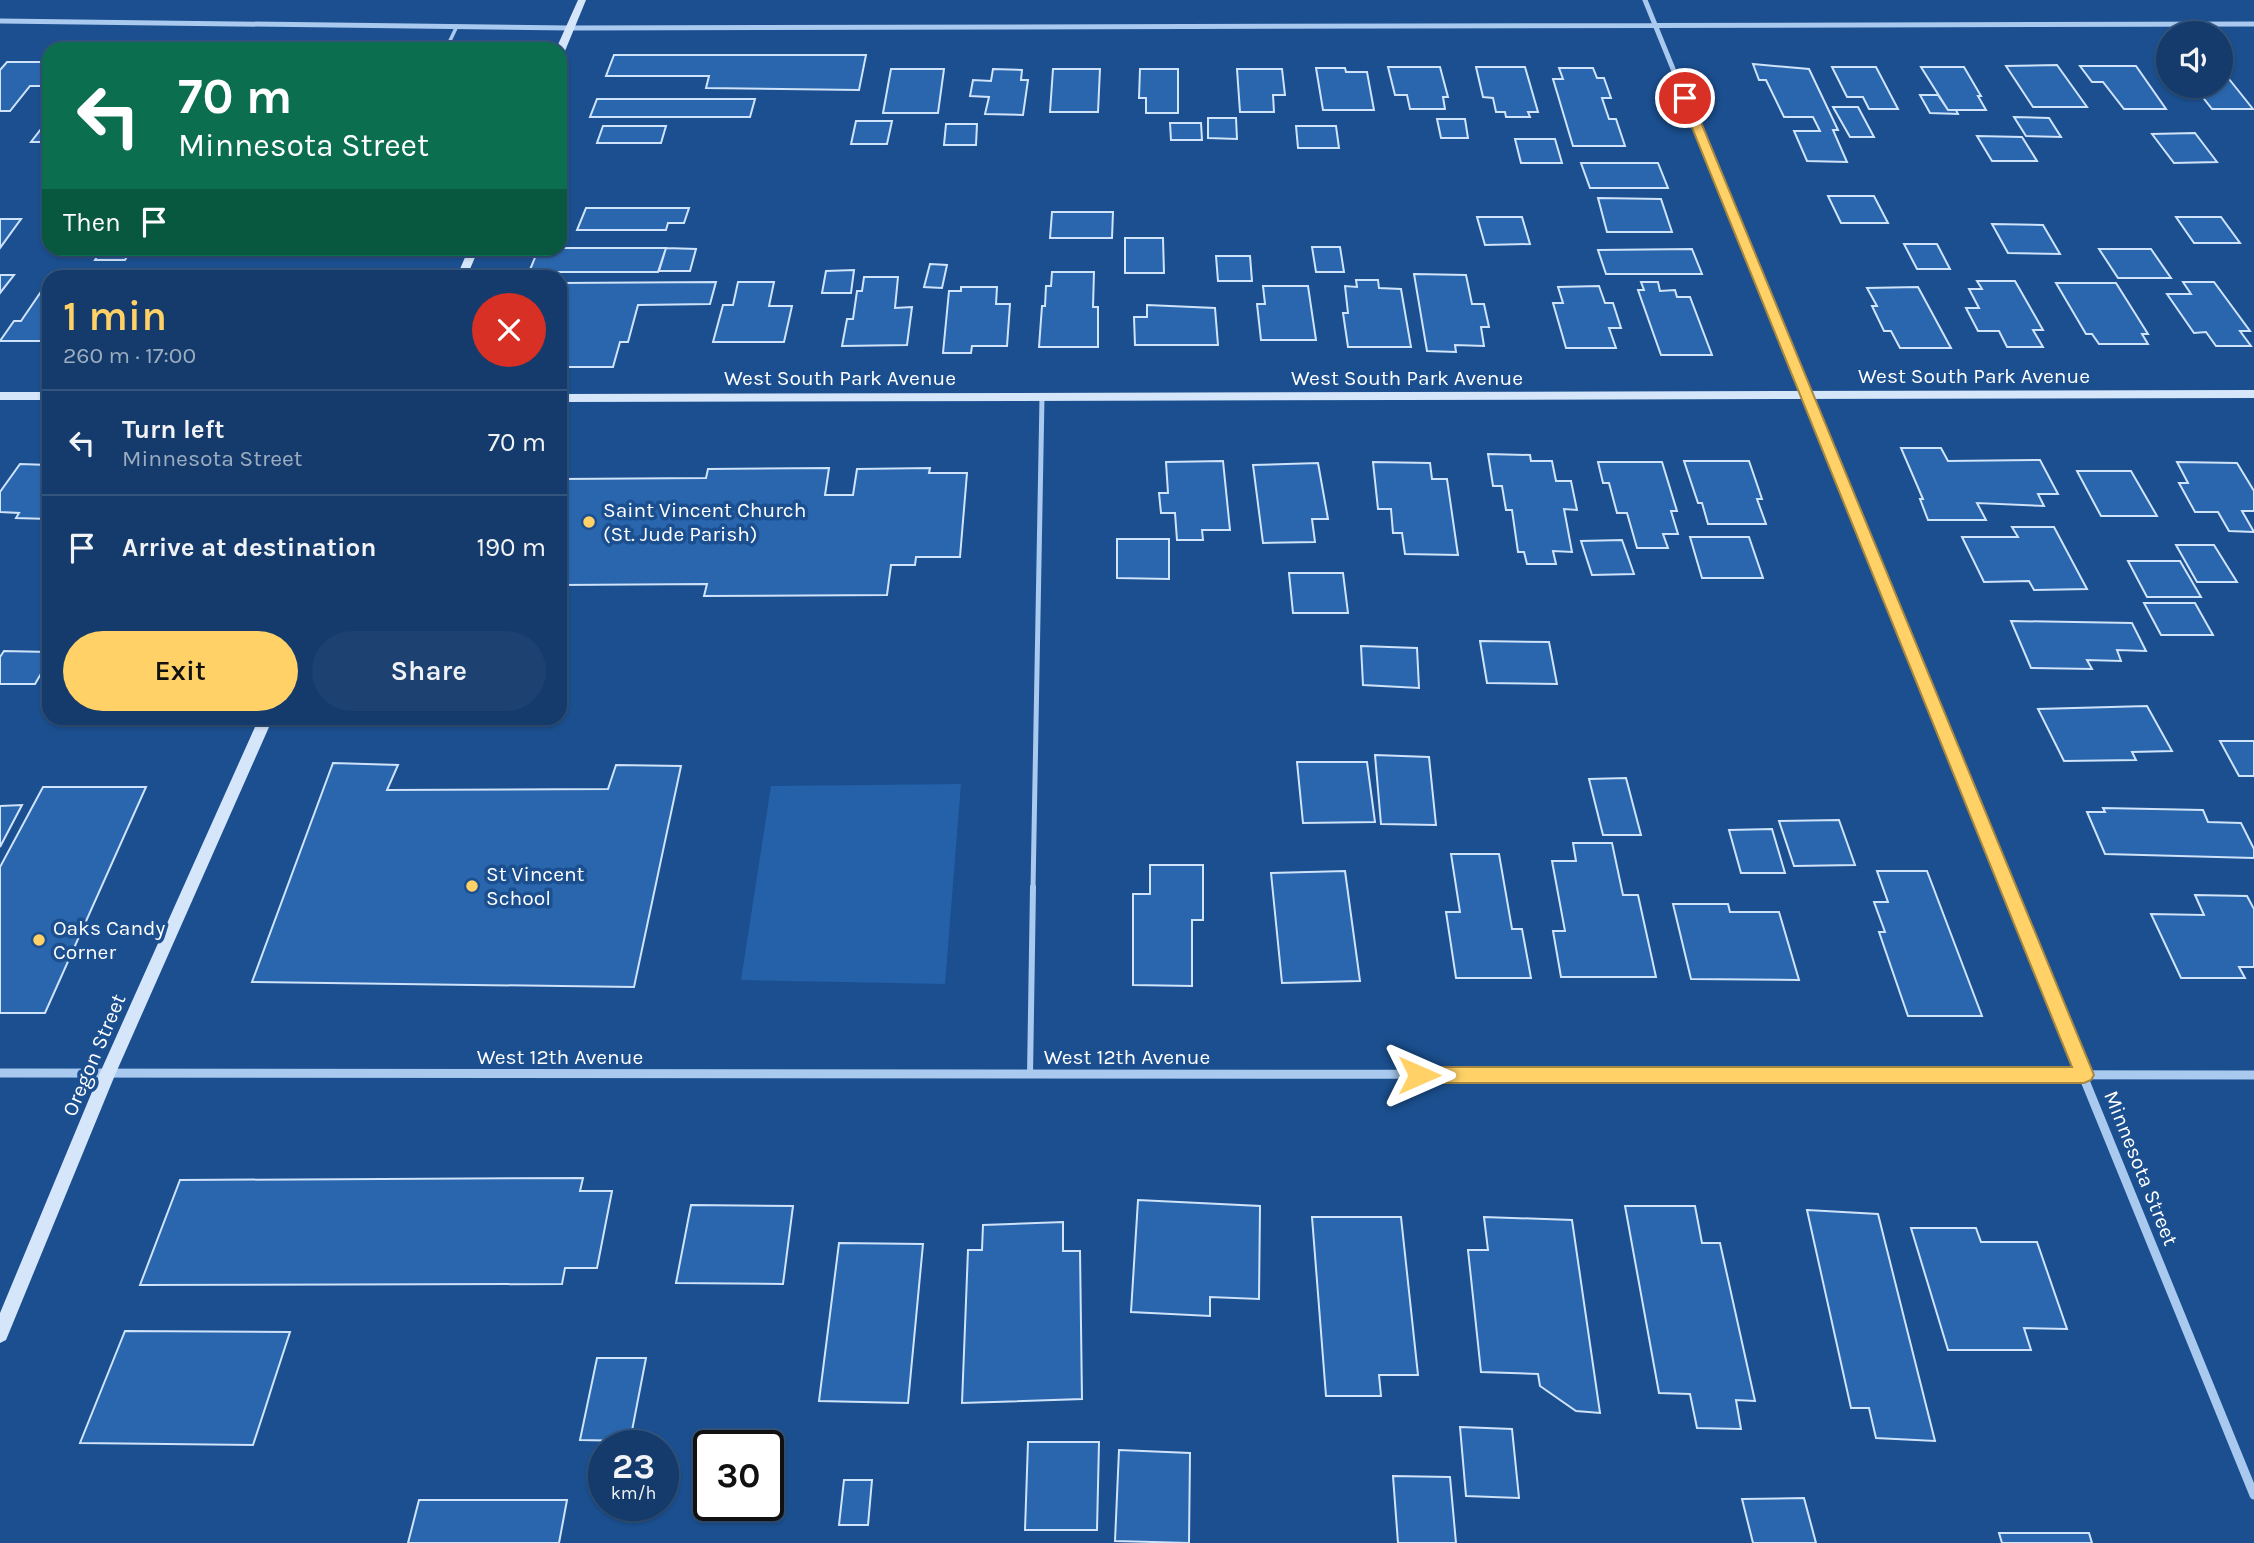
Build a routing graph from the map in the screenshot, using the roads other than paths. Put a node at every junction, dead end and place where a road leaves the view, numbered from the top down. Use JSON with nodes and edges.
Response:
{"nodes":[{"id":1,"x":582,"y":0,"type":"edge"},
{"id":2,"x":1645,"y":0,"type":"edge"},
{"id":3,"x":0,"y":20,"type":"edge"},
{"id":4,"x":1655,"y":24,"type":"junction"},
{"id":5,"x":2254,"y":24,"type":"edge"},
{"id":6,"x":457,"y":26,"type":"junction"},
{"id":7,"x":570,"y":28,"type":"junction"},
{"id":8,"x":449,"y":42,"type":"edge"},
{"id":9,"x":564,"y":42,"type":"edge"},
{"id":10,"x":2254,"y":394,"type":"edge"},
{"id":11,"x":0,"y":396,"type":"edge"},
{"id":12,"x":42,"y":396,"type":"edge"},
{"id":13,"x":1808,"y":396,"type":"junction"},
{"id":14,"x":1042,"y":397,"type":"junction"},
{"id":15,"x":567,"y":398,"type":"edge"},
{"id":16,"x":263,"y":725,"type":"edge"},
{"id":17,"x":0,"y":1073,"type":"edge"},
{"id":18,"x":2254,"y":1074,"type":"edge"},
{"id":19,"x":107,"y":1075,"type":"junction"},
{"id":20,"x":1030,"y":1075,"type":"junction"},
{"id":21,"x":2084,"y":1075,"type":"junction"},
{"id":22,"x":0,"y":1334,"type":"edge"},
{"id":23,"x":2254,"y":1494,"type":"edge"}],
"edges":[{"from":1,"to":7,"type":"main road"},
{"from":2,"to":4,"type":"street","name":"Minnesota Street"},
{"from":3,"to":6,"type":"street"},
{"from":4,"to":5,"type":"street"},
{"from":4,"to":7,"type":"street"},
{"from":4,"to":13,"type":"street","name":"Minnesota Street"},
{"from":6,"to":7,"type":"street"},
{"from":6,"to":8,"type":"lane"},
{"from":7,"to":9,"type":"main road"},
{"from":10,"to":13,"type":"main road","name":"West South Park Avenue"},
{"from":11,"to":12,"type":"main road"},
{"from":13,"to":14,"type":"main road","name":"West South Park Avenue"},
{"from":13,"to":21,"type":"street","name":"Minnesota Street"},
{"from":14,"to":15,"type":"main road","name":"West South Park Avenue"},
{"from":14,"to":20,"type":"lane"},
{"from":16,"to":19,"type":"main road","name":"Oregon Street"},
{"from":17,"to":19,"type":"street","name":"West 12th Avenue"},
{"from":18,"to":21,"type":"street","name":"West 12th Avenue"},
{"from":19,"to":20,"type":"street","name":"West 12th Avenue"},
{"from":19,"to":22,"type":"main road","name":"Oregon Street"},
{"from":20,"to":21,"type":"street","name":"West 12th Avenue"},
{"from":21,"to":23,"type":"street","name":"Minnesota Street"}]}
